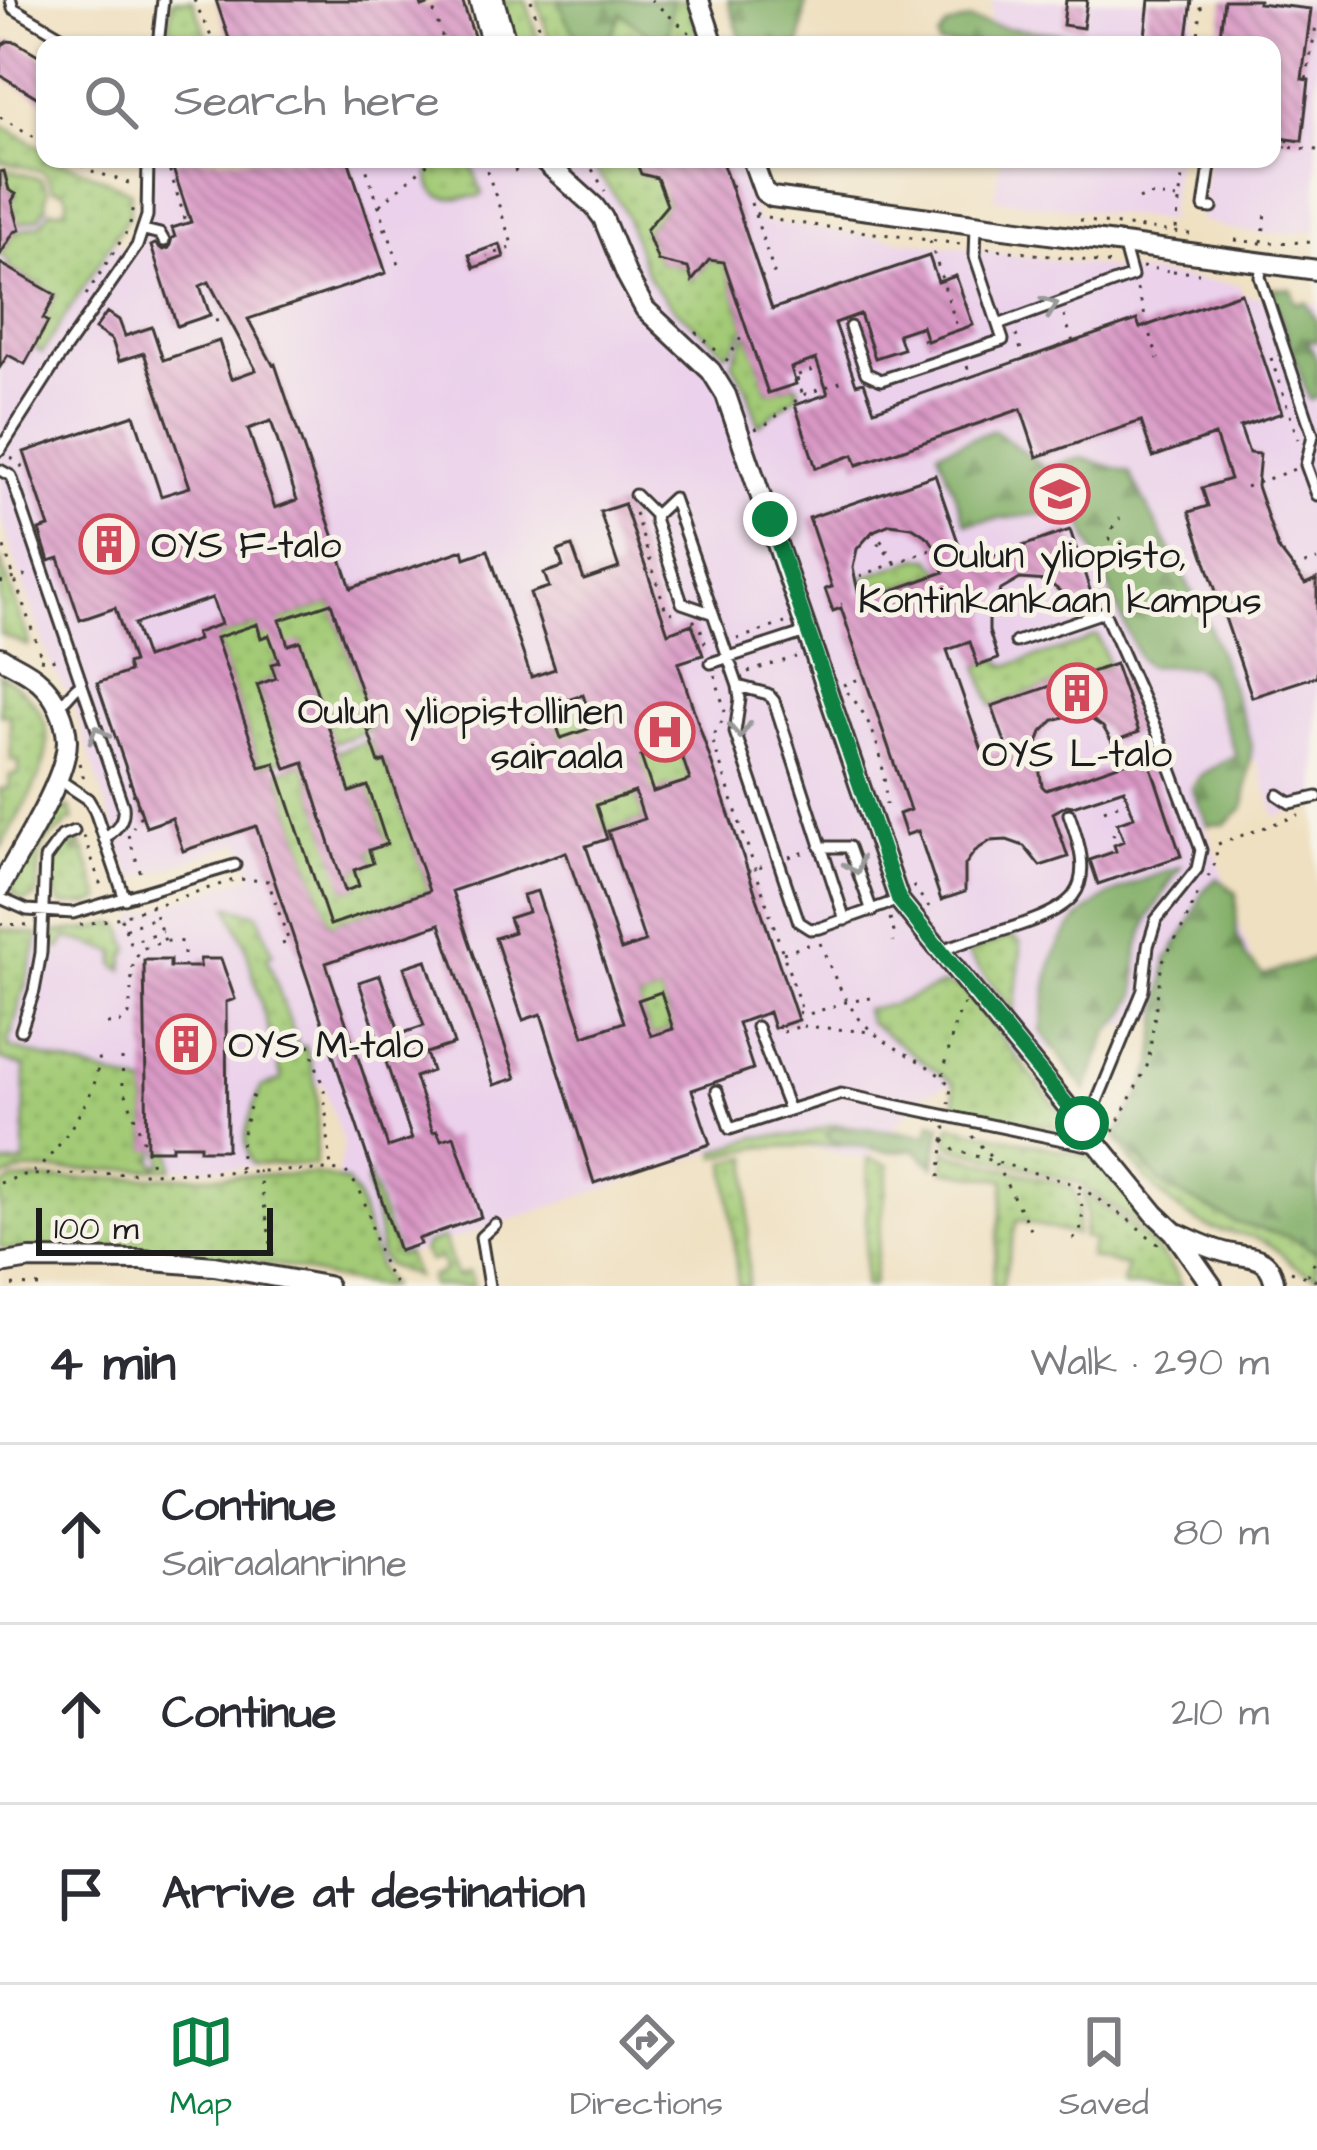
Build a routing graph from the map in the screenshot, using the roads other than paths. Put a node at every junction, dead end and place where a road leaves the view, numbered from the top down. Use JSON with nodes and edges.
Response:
{"nodes":[{"id":1,"x":11,"y":0,"type":"edge"},
{"id":2,"x":163,"y":0,"type":"edge"},
{"id":3,"x":479,"y":0,"type":"edge"},
{"id":4,"x":494,"y":0,"type":"edge"},
{"id":5,"x":699,"y":0,"type":"edge"},
{"id":6,"x":61,"y":36,"type":"edge"},
{"id":7,"x":159,"y":36,"type":"edge"},
{"id":8,"x":489,"y":36,"type":"edge"},
{"id":9,"x":504,"y":36,"type":"edge"},
{"id":10,"x":711,"y":36,"type":"edge"},
{"id":11,"x":148,"y":168,"type":"edge"},
{"id":12,"x":552,"y":168,"type":"edge"},
{"id":13,"x":755,"y":168,"type":"edge"},
{"id":14,"x":1209,"y":168,"type":"edge"},
{"id":15,"x":1212,"y":208,"type":"dead end"},
{"id":16,"x":976,"y":225,"type":"junction"},
{"id":17,"x":144,"y":230,"type":"junction"},
{"id":18,"x":164,"y":241,"type":"dead end"},
{"id":19,"x":1123,"y":244,"type":"junction"},
{"id":20,"x":1262,"y":264,"type":"junction"},
{"id":21,"x":1317,"y":270,"type":"edge"},
{"id":22,"x":998,"y":325,"type":"junction"},
{"id":23,"x":850,"y":327,"type":"dead end"},
{"id":24,"x":0,"y":450,"type":"edge"},
{"id":25,"x":0,"y":470,"type":"edge"},
{"id":26,"x":1317,"y":494,"type":"edge"},
{"id":27,"x":634,"y":495,"type":"road end"},
{"id":28,"x":655,"y":515,"type":"junction"},
{"id":29,"x":711,"y":613,"type":"junction"},
{"id":30,"x":804,"y":625,"type":"junction"},
{"id":31,"x":1016,"y":642,"type":"dead end"},
{"id":32,"x":0,"y":657,"type":"edge"},
{"id":33,"x":728,"y":658,"type":"junction"},
{"id":34,"x":711,"y":663,"type":"road end"},
{"id":35,"x":736,"y":681,"type":"junction"},
{"id":36,"x":77,"y":686,"type":"junction"},
{"id":37,"x":54,"y":698,"type":"junction"},
{"id":38,"x":58,"y":779,"type":"junction"},
{"id":39,"x":1278,"y":796,"type":"dead end"},
{"id":40,"x":1317,"y":797,"type":"edge"},
{"id":41,"x":1069,"y":814,"type":"dead end"},
{"id":42,"x":77,"y":830,"type":"road end"},
{"id":43,"x":104,"y":839,"type":"junction"},
{"id":44,"x":820,"y":847,"type":"junction"},
{"id":45,"x":235,"y":866,"type":"dead end"},
{"id":46,"x":0,"y":888,"type":"edge"},
{"id":47,"x":0,"y":898,"type":"edge"},
{"id":48,"x":125,"y":899,"type":"junction"},
{"id":49,"x":894,"y":909,"type":"junction"},
{"id":50,"x":872,"y":911,"type":"junction"},
{"id":51,"x":43,"y":912,"type":"junction"},
{"id":52,"x":845,"y":920,"type":"junction"},
{"id":53,"x":942,"y":950,"type":"junction"},
{"id":54,"x":757,"y":1027,"type":"dead end"},
{"id":55,"x":21,"y":1030,"type":"dead end"},
{"id":56,"x":717,"y":1091,"type":"dead end"},
{"id":57,"x":788,"y":1110,"type":"junction"},
{"id":58,"x":1082,"y":1123,"type":"junction"},
{"id":59,"x":1102,"y":1148,"type":"junction"},
{"id":60,"x":496,"y":1224,"type":"dead end"},
{"id":61,"x":1174,"y":1232,"type":"junction"},
{"id":62,"x":0,"y":1252,"type":"edge"},
{"id":63,"x":1238,"y":1255,"type":"junction"},
{"id":64,"x":30,"y":1259,"type":"junction"},
{"id":65,"x":0,"y":1264,"type":"edge"},
{"id":66,"x":1280,"y":1278,"type":"edge"},
{"id":67,"x":327,"y":1286,"type":"edge"},
{"id":68,"x":490,"y":1286,"type":"edge"},
{"id":69,"x":1212,"y":1286,"type":"edge"}],
"edges":[{"from":1,"to":6,"type":"lane"},
{"from":2,"to":7,"type":"lane"},
{"from":3,"to":8,"type":"street"},
{"from":4,"to":9,"type":"street"},
{"from":5,"to":10,"type":"street"},
{"from":11,"to":17,"type":"lane"},
{"from":12,"to":30,"type":"street"},
{"from":13,"to":16,"type":"street"},
{"from":14,"to":15,"type":"lane"},
{"from":16,"to":19,"type":"street"},
{"from":16,"to":22,"type":"lane"},
{"from":17,"to":18,"type":"lane"},
{"from":17,"to":24,"type":"lane"},
{"from":19,"to":20,"type":"street"},
{"from":22,"to":19,"type":"lane","one_way":true},
{"from":20,"to":21,"type":"street"},
{"from":20,"to":26,"type":"lane"},
{"from":22,"to":23,"type":"lane"},
{"from":25,"to":36,"type":"lane"},
{"from":27,"to":28,"type":"lane"},
{"from":28,"to":29,"type":"lane"},
{"from":28,"to":29,"type":"lane"},
{"from":29,"to":33,"type":"lane"},
{"from":30,"to":33,"type":"lane"},
{"from":30,"to":49,"type":"street"},
{"from":31,"to":58,"type":"lane"},
{"from":32,"to":37,"type":"street"},
{"from":33,"to":34,"type":"lane"},
{"from":33,"to":35,"type":"lane"},
{"from":35,"to":44,"type":"lane"},
{"from":35,"to":52,"type":"lane","one_way":true},
{"from":36,"to":37,"type":"lane"},
{"from":43,"to":36,"type":"lane","one_way":true},
{"from":37,"to":38,"type":"street"},
{"from":38,"to":43,"type":"lane"},
{"from":38,"to":46,"type":"street"},
{"from":39,"to":40,"type":"lane"},
{"from":41,"to":53,"type":"lane"},
{"from":42,"to":51,"type":"lane"},
{"from":43,"to":48,"type":"lane"},
{"from":44,"to":50,"type":"lane","one_way":true},
{"from":44,"to":52,"type":"lane"},
{"from":45,"to":48,"type":"lane"},
{"from":47,"to":51,"type":"lane"},
{"from":48,"to":51,"type":"lane"},
{"from":49,"to":50,"type":"lane"},
{"from":49,"to":53,"type":"street"},
{"from":50,"to":52,"type":"lane"},
{"from":51,"to":55,"type":"lane"},
{"from":53,"to":58,"type":"street"},
{"from":54,"to":57,"type":"lane"},
{"from":56,"to":57,"type":"lane"},
{"from":57,"to":59,"type":"lane"},
{"from":58,"to":59,"type":"street"},
{"from":59,"to":61,"type":"street"},
{"from":60,"to":68,"type":"lane"},
{"from":61,"to":63,"type":"street"},
{"from":61,"to":69,"type":"street"},
{"from":62,"to":64,"type":"street"},
{"from":63,"to":66,"type":"street"},
{"from":63,"to":69,"type":"street"},
{"from":64,"to":65,"type":"street"},
{"from":64,"to":67,"type":"street"}]}
